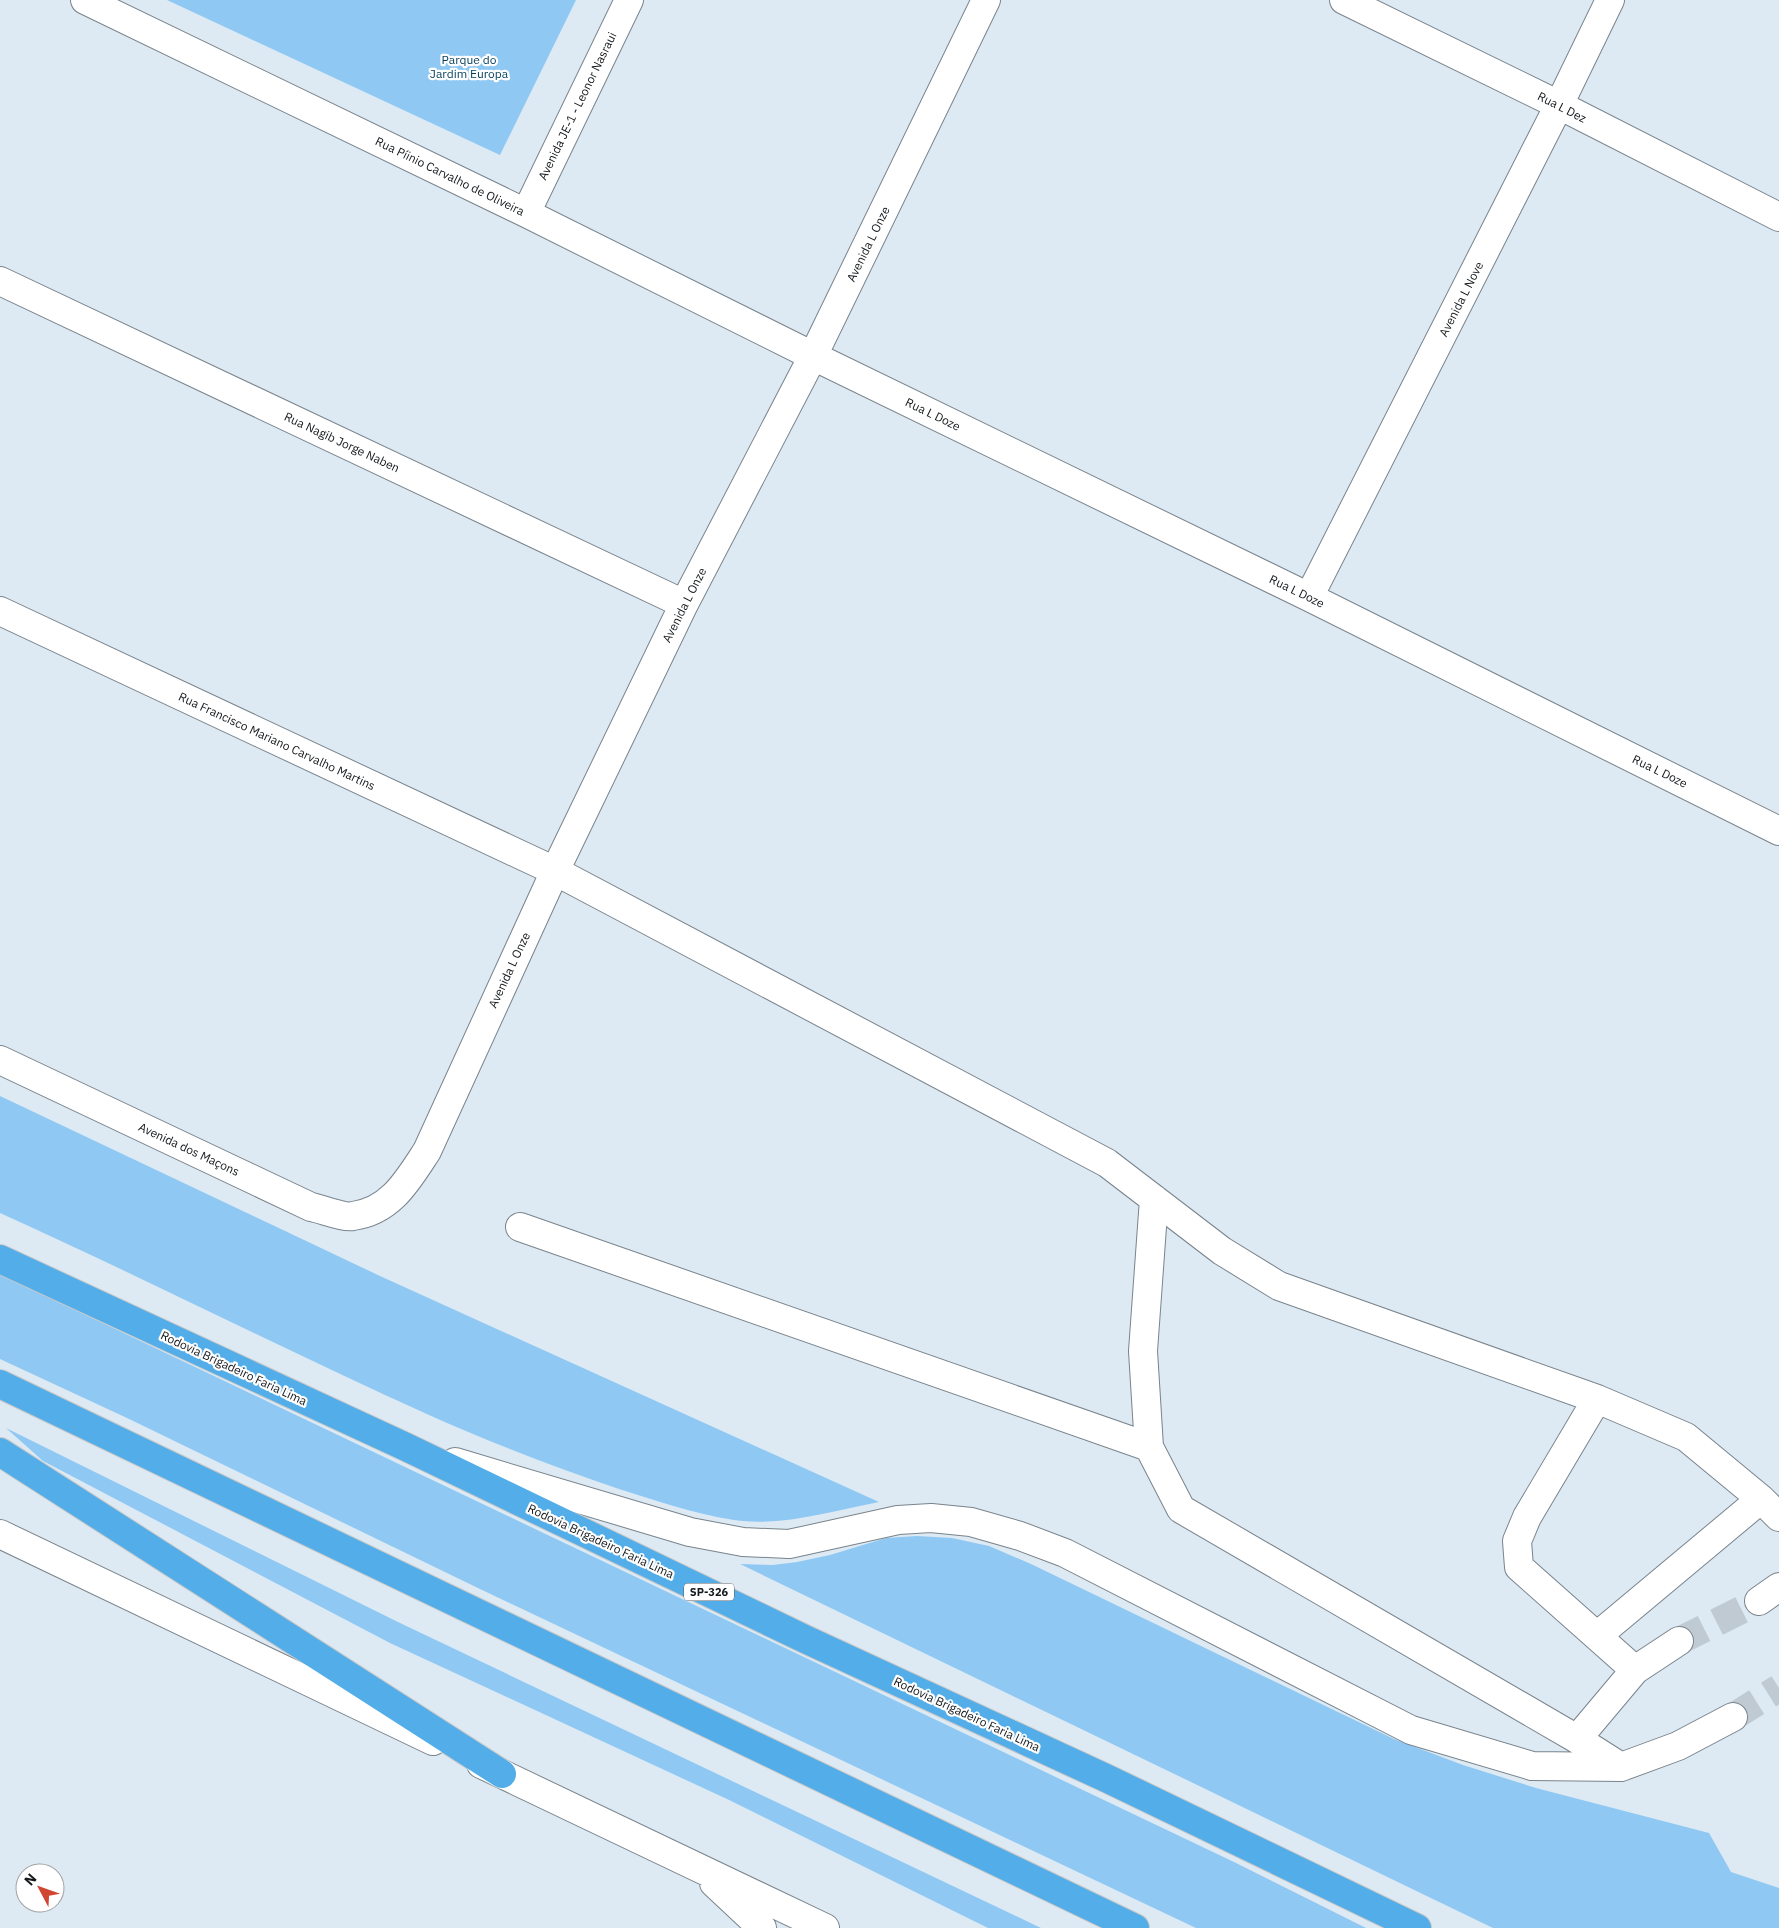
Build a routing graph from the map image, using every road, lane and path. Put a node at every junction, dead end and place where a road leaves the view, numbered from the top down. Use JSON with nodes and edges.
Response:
{"nodes":[{"id":1,"x":85,"y":0,"type":"edge"},
{"id":2,"x":629,"y":0,"type":"edge"},
{"id":3,"x":986,"y":0,"type":"edge"},
{"id":4,"x":1344,"y":0,"type":"edge"},
{"id":5,"x":1610,"y":0,"type":"edge"},
{"id":6,"x":1560,"y":105,"type":"junction"},
{"id":7,"x":526,"y":213,"type":"junction"},
{"id":8,"x":1779,"y":217,"type":"edge"},
{"id":9,"x":0,"y":281,"type":"edge"},
{"id":10,"x":813,"y":356,"type":"junction"},
{"id":11,"x":1309,"y":597,"type":"junction"},
{"id":12,"x":684,"y":604,"type":"junction"},
{"id":13,"x":0,"y":611,"type":"edge"},
{"id":14,"x":1779,"y":831,"type":"edge"},
{"id":15,"x":555,"y":871,"type":"junction"},
{"id":16,"x":0,"y":1060,"type":"edge"},
{"id":17,"x":1154,"y":1199,"type":"junction"},
{"id":18,"x":382,"y":1207,"type":"joint"},
{"id":19,"x":520,"y":1227,"type":"dead end"},
{"id":20,"x":0,"y":1259,"type":"edge"},
{"id":21,"x":0,"y":1384,"type":"edge"},
{"id":22,"x":1597,"y":1399,"type":"junction"},
{"id":23,"x":406,"y":1447,"type":"junction"},
{"id":24,"x":1149,"y":1447,"type":"junction"},
{"id":25,"x":0,"y":1452,"type":"edge"},
{"id":26,"x":1770,"y":1508,"type":"edge"},
{"id":27,"x":0,"y":1534,"type":"edge"},
{"id":28,"x":1597,"y":1636,"type":"junction"},
{"id":29,"x":1679,"y":1641,"type":"tunnel mouth"},
{"id":30,"x":1635,"y":1670,"type":"junction"},
{"id":31,"x":1733,"y":1716,"type":"tunnel mouth"},
{"id":32,"x":1577,"y":1739,"type":"junction"},
{"id":33,"x":1621,"y":1767,"type":"junction"},
{"id":34,"x":502,"y":1774,"type":"junction"},
{"id":35,"x":695,"y":1865,"type":"junction"},
{"id":36,"x":762,"y":1928,"type":"edge"},
{"id":37,"x":825,"y":1928,"type":"edge"},
{"id":38,"x":1135,"y":1928,"type":"edge"},
{"id":39,"x":1417,"y":1928,"type":"edge"}],
"edges":[{"from":1,"to":7,"type":"street","name":"Rua Píinio Carvalho de Oliveira"},
{"from":2,"to":7,"type":"street","name":"Avenida JE-1 - Leonor Nasraui"},
{"from":3,"to":10,"type":"street","name":"Avenida L Onze"},
{"from":4,"to":6,"type":"street","name":"Rua L Dez"},
{"from":5,"to":6,"type":"street","name":"Avenida L Nove"},
{"from":6,"to":8,"type":"street","name":"Rua L Dez"},
{"from":6,"to":11,"type":"street","name":"Avenida L Nove"},
{"from":7,"to":10,"type":"street","name":"Rua Píinio Carvalho de Oliveira"},
{"from":9,"to":12,"type":"street","name":"Rua Nagib Jorge Naben"},
{"from":10,"to":11,"type":"street","name":"Rua L Doze"},
{"from":10,"to":12,"type":"street","name":"Avenida L Onze"},
{"from":11,"to":14,"type":"street","name":"Rua L Doze"},
{"from":12,"to":15,"type":"street","name":"Avenida L Onze"},
{"from":13,"to":15,"type":"street","name":"Rua Francisco Mariano Carvalho Martins"},
{"from":15,"to":17,"type":"street","name":"Rua Francisco Mariano Carvalho Martins"},
{"from":15,"to":18,"type":"street","name":"Avenida L Onze"},
{"from":16,"to":18,"type":"street","name":"Avenida dos Maçons"},
{"from":17,"to":22,"type":"street","name":"Rua Francisco Mariano Carvalho Martins"},
{"from":17,"to":24,"type":"street"},
{"from":19,"to":24,"type":"street"},
{"from":20,"to":23,"type":"highway","name":"Rodovia Brigadeiro Faria Lima","number":"SP-326"},
{"from":21,"to":38,"type":"highway"},
{"from":22,"to":26,"type":"street","name":"Rua Francisco Mariano Carvalho Martins"},
{"from":22,"to":28,"type":"street"},
{"from":23,"to":33,"type":"street"},
{"from":23,"to":39,"type":"highway","name":"Rodovia Brigadeiro Faria Lima","number":"SP-326"},
{"from":24,"to":32,"type":"street"},
{"from":25,"to":34,"type":"highway"},
{"from":26,"to":28,"type":"street"},
{"from":27,"to":34,"type":"street"},
{"from":28,"to":30,"type":"street"},
{"from":29,"to":30,"type":"street"},
{"from":30,"to":32,"type":"street"},
{"from":31,"to":33,"type":"street"},
{"from":32,"to":33,"type":"street"},
{"from":34,"to":35,"type":"street"},
{"from":35,"to":36,"type":"street"},
{"from":35,"to":37,"type":"street"}]}
